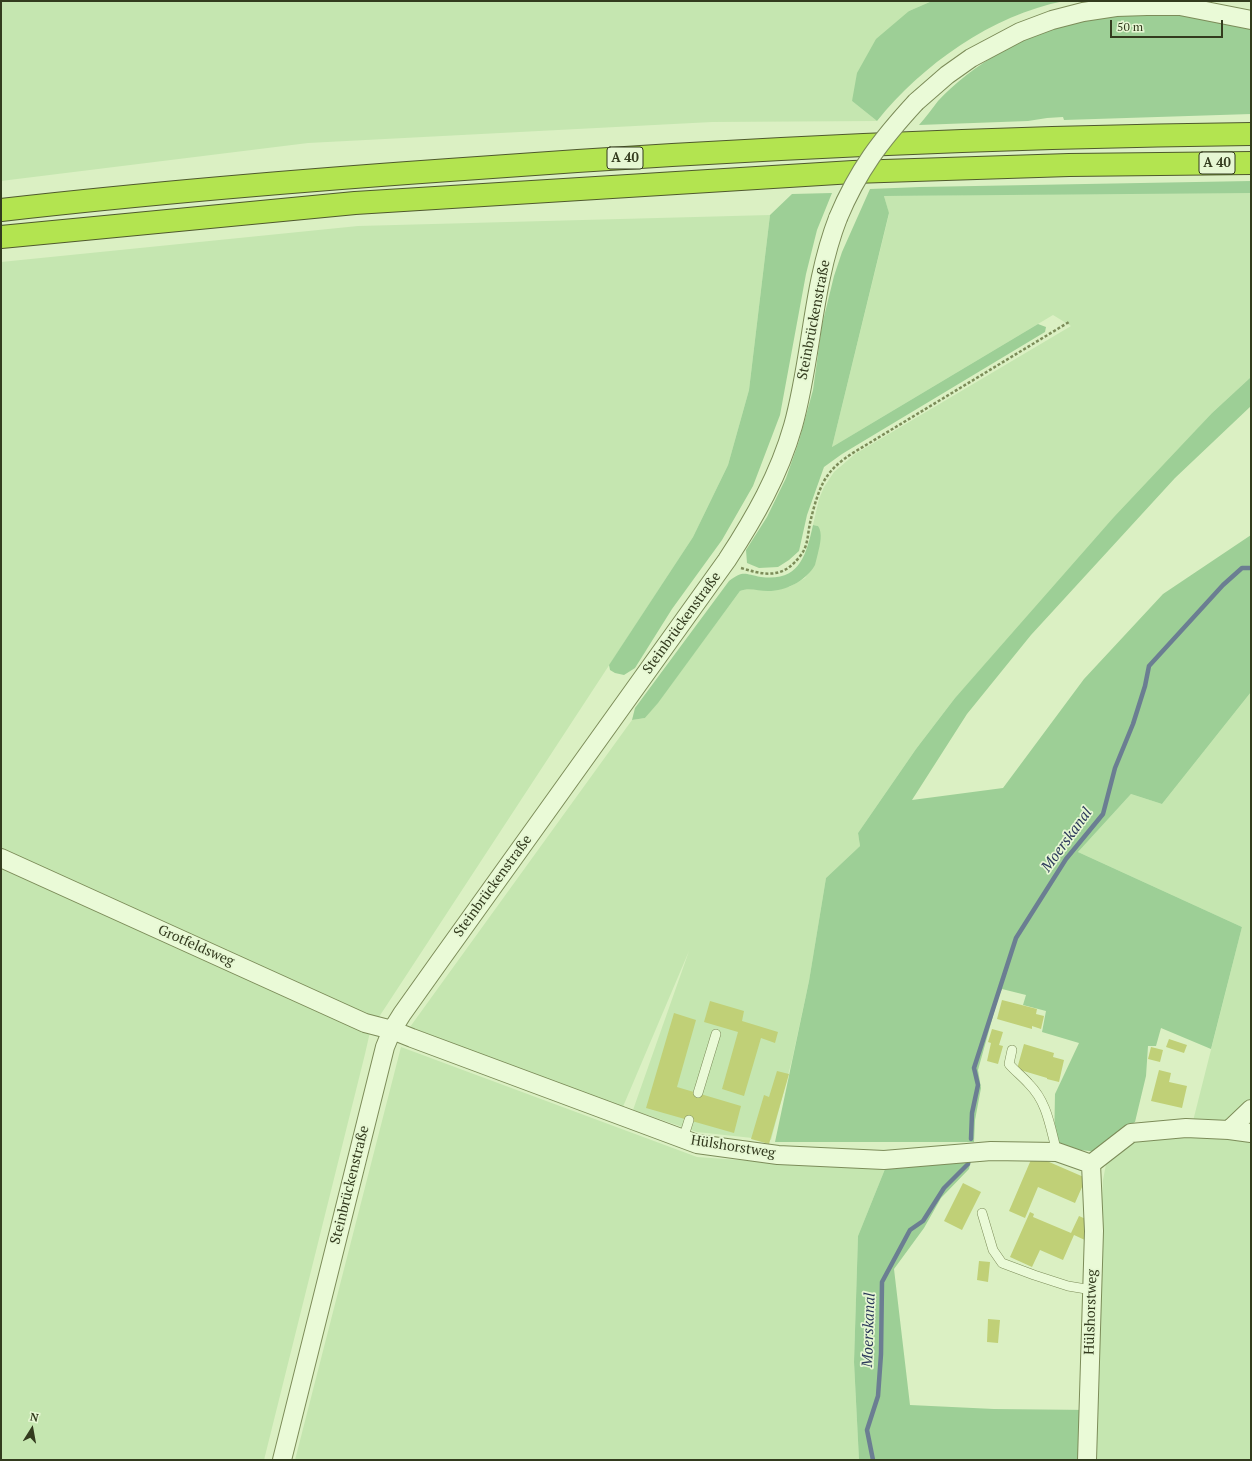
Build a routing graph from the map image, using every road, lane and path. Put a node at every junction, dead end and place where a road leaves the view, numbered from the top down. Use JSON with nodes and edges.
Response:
{"nodes":[{"id":1,"x":1251,"y":20,"type":"edge"},
{"id":2,"x":1251,"y":134,"type":"edge"},
{"id":3,"x":1251,"y":163,"type":"edge"},
{"id":4,"x":1,"y":210,"type":"edge"},
{"id":5,"x":1,"y":237,"type":"edge"},
{"id":6,"x":1069,"y":322,"type":"dead end"},
{"id":7,"x":727,"y":560,"type":"junction"},
{"id":8,"x":1,"y":858,"type":"edge"},
{"id":9,"x":392,"y":1030,"type":"junction"},
{"id":10,"x":716,"y":1034,"type":"dead end"},
{"id":11,"x":1012,"y":1050,"type":"dead end"},
{"id":12,"x":698,"y":1093,"type":"dead end"},
{"id":13,"x":1251,"y":1109,"type":"edge"},
{"id":14,"x":689,"y":1120,"type":"dead end"},
{"id":15,"x":1229,"y":1130,"type":"junction"},
{"id":16,"x":1251,"y":1133,"type":"edge"},
{"id":17,"x":683,"y":1139,"type":"junction"},
{"id":18,"x":1057,"y":1152,"type":"junction"},
{"id":19,"x":1091,"y":1164,"type":"junction"},
{"id":20,"x":982,"y":1213,"type":"dead end"},
{"id":21,"x":1092,"y":1290,"type":"junction"},
{"id":22,"x":282,"y":1460,"type":"edge"},
{"id":23,"x":1088,"y":1460,"type":"edge"}],
"edges":[{"from":1,"to":7,"type":"street","name":"Steinbrückenstraße","bridge":true},
{"from":2,"to":4,"type":"highway","number":"A 40"},
{"from":3,"to":5,"type":"highway","number":"A 40"},
{"from":6,"to":7,"type":"path"},
{"from":7,"to":9,"type":"street","name":"Steinbrückenstraße"},
{"from":8,"to":9,"type":"street","name":"Grotfeldsweg"},
{"from":9,"to":17,"type":"street","name":"Hülshorstweg"},
{"from":9,"to":22,"type":"street","name":"Steinbrückenstraße"},
{"from":10,"to":12,"type":"lane"},
{"from":11,"to":18,"type":"lane"},
{"from":13,"to":15,"type":"street"},
{"from":14,"to":17,"type":"lane"},
{"from":15,"to":16,"type":"street"},
{"from":15,"to":19,"type":"street"},
{"from":17,"to":18,"type":"street","name":"Hülshorstweg"},
{"from":18,"to":19,"type":"street","name":"Hülshorstweg"},
{"from":19,"to":21,"type":"street","name":"Hülshorstweg"},
{"from":20,"to":21,"type":"lane"},
{"from":21,"to":23,"type":"street","name":"Hülshorstweg"}]}
